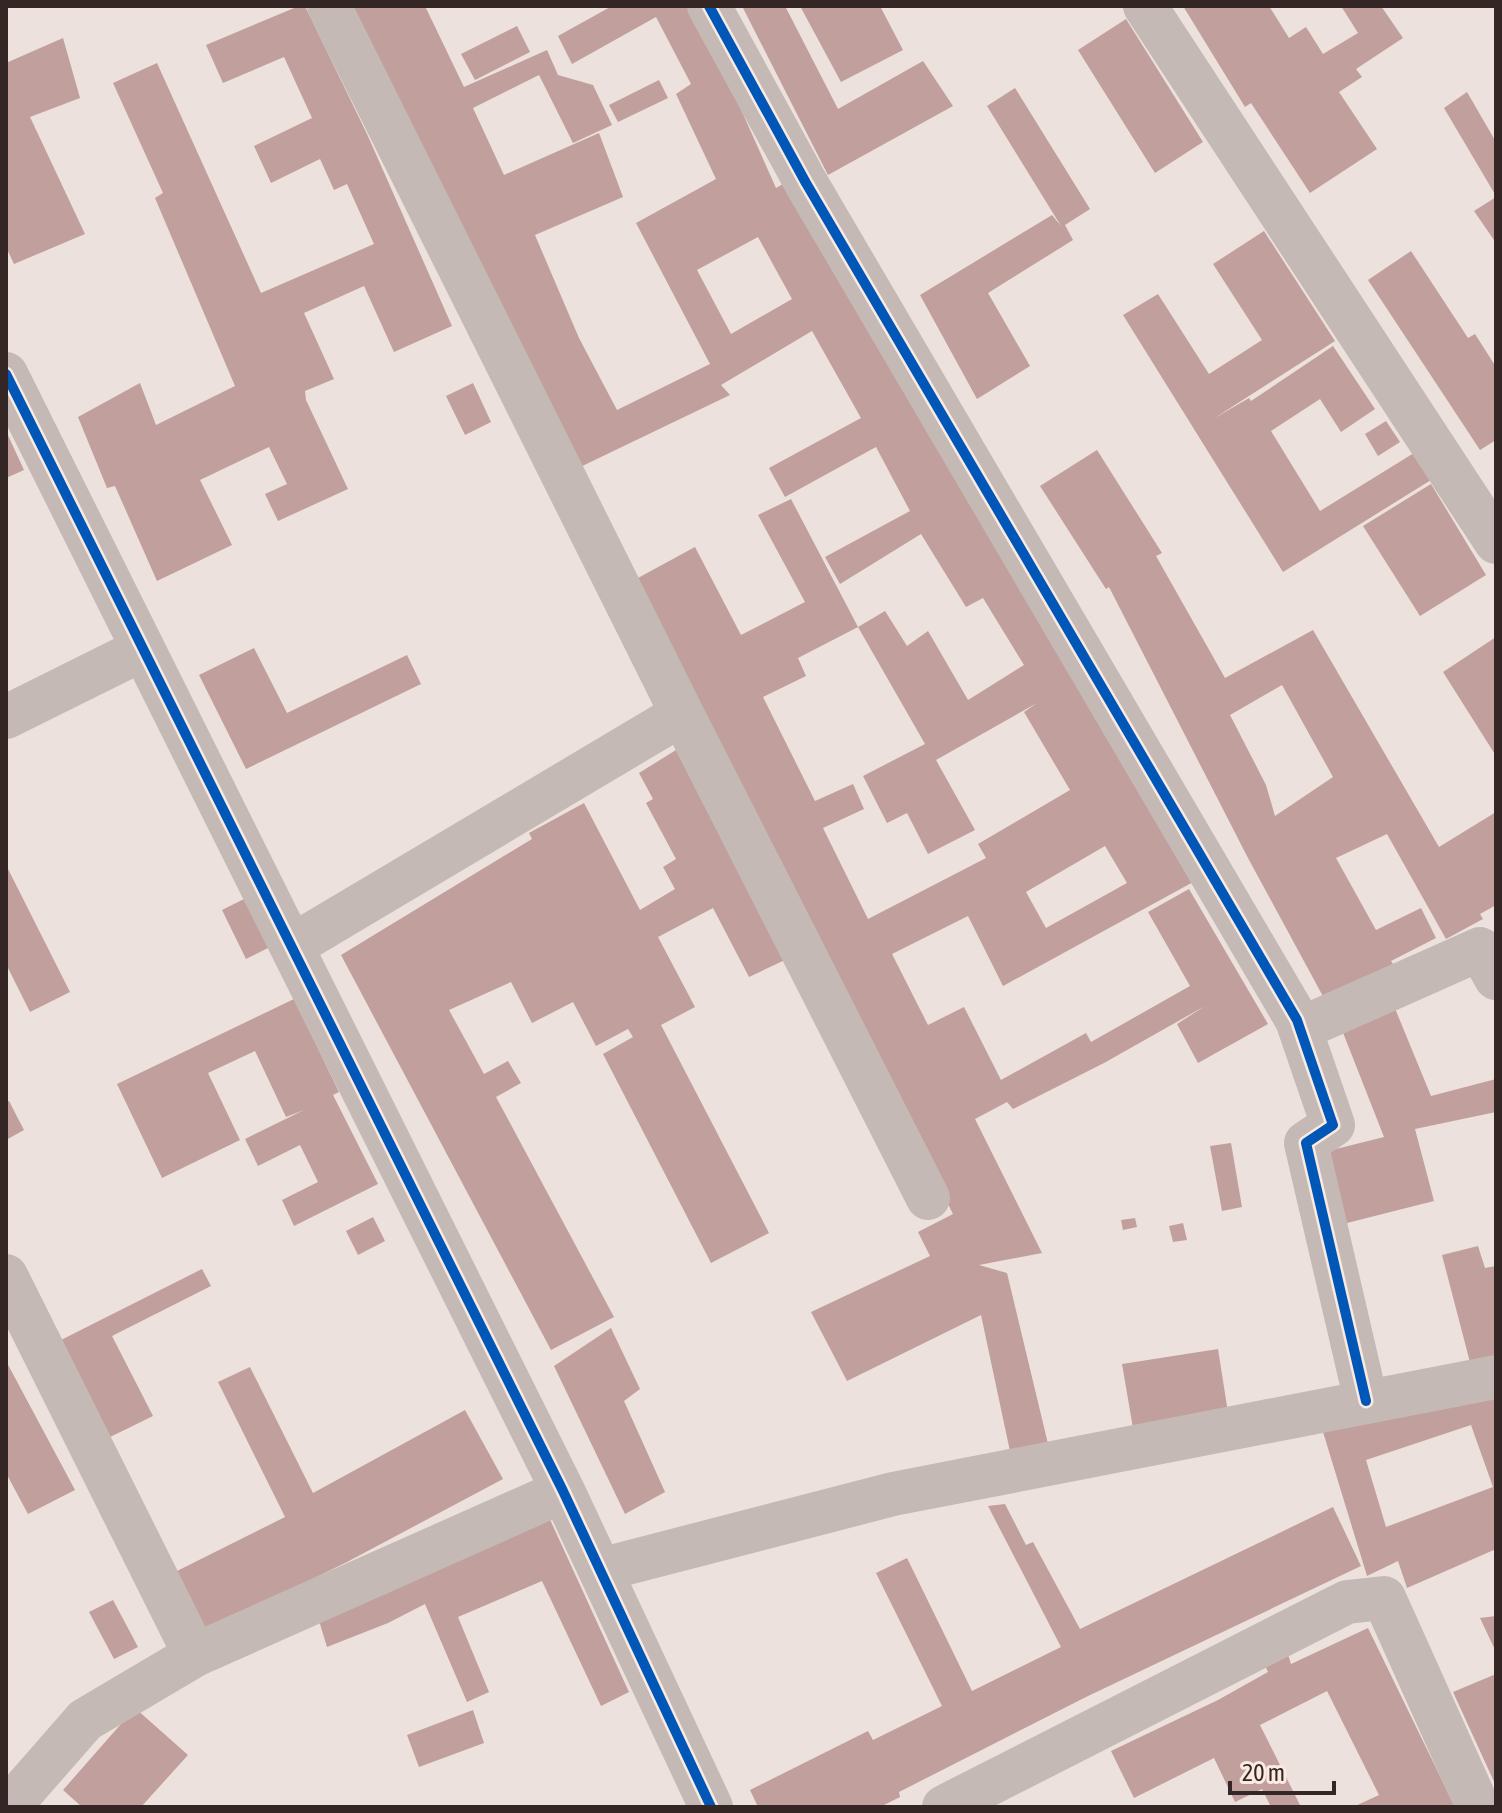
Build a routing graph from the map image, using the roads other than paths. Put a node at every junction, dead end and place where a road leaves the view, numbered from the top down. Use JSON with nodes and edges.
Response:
{"nodes":[{"id":1,"x":329,"y":6,"type":"edge"},
{"id":2,"x":709,"y":6,"type":"edge"},
{"id":3,"x":1145,"y":6,"type":"edge"},
{"id":4,"x":6,"y":374,"type":"edge"},
{"id":5,"x":1496,"y":542,"type":"edge"},
{"id":6,"x":143,"y":649,"type":"junction"},
{"id":7,"x":682,"y":714,"type":"junction"},
{"id":8,"x":6,"y":717,"type":"edge"},
{"id":9,"x":292,"y":946,"type":"junction"},
{"id":10,"x":1496,"y":978,"type":"edge"},
{"id":11,"x":1300,"y":1029,"type":"junction"},
{"id":12,"x":928,"y":1198,"type":"dead end"},
{"id":13,"x":6,"y":1276,"type":"edge"},
{"id":14,"x":1496,"y":1377,"type":"edge"},
{"id":15,"x":1366,"y":1401,"type":"junction"},
{"id":16,"x":563,"y":1491,"type":"junction"},
{"id":17,"x":600,"y":1570,"type":"junction"},
{"id":18,"x":195,"y":1655,"type":"junction"},
{"id":19,"x":9,"y":1807,"type":"edge"},
{"id":20,"x":711,"y":1807,"type":"edge"},
{"id":21,"x":944,"y":1807,"type":"edge"},
{"id":22,"x":1478,"y":1807,"type":"edge"}],
"edges":[{"from":1,"to":7,"type":"street"},
{"from":2,"to":11,"type":"street"},
{"from":3,"to":5,"type":"street"},
{"from":4,"to":6,"type":"street"},
{"from":6,"to":8,"type":"street"},
{"from":6,"to":9,"type":"street"},
{"from":7,"to":9,"type":"street"},
{"from":7,"to":12,"type":"street"},
{"from":9,"to":16,"type":"street"},
{"from":10,"to":11,"type":"street"},
{"from":11,"to":15,"type":"street"},
{"from":13,"to":18,"type":"street"},
{"from":14,"to":15,"type":"street"},
{"from":15,"to":17,"type":"street"},
{"from":16,"to":17,"type":"street"},
{"from":16,"to":18,"type":"street"},
{"from":17,"to":20,"type":"street"},
{"from":18,"to":19,"type":"street"},
{"from":21,"to":22,"type":"street"}]}
